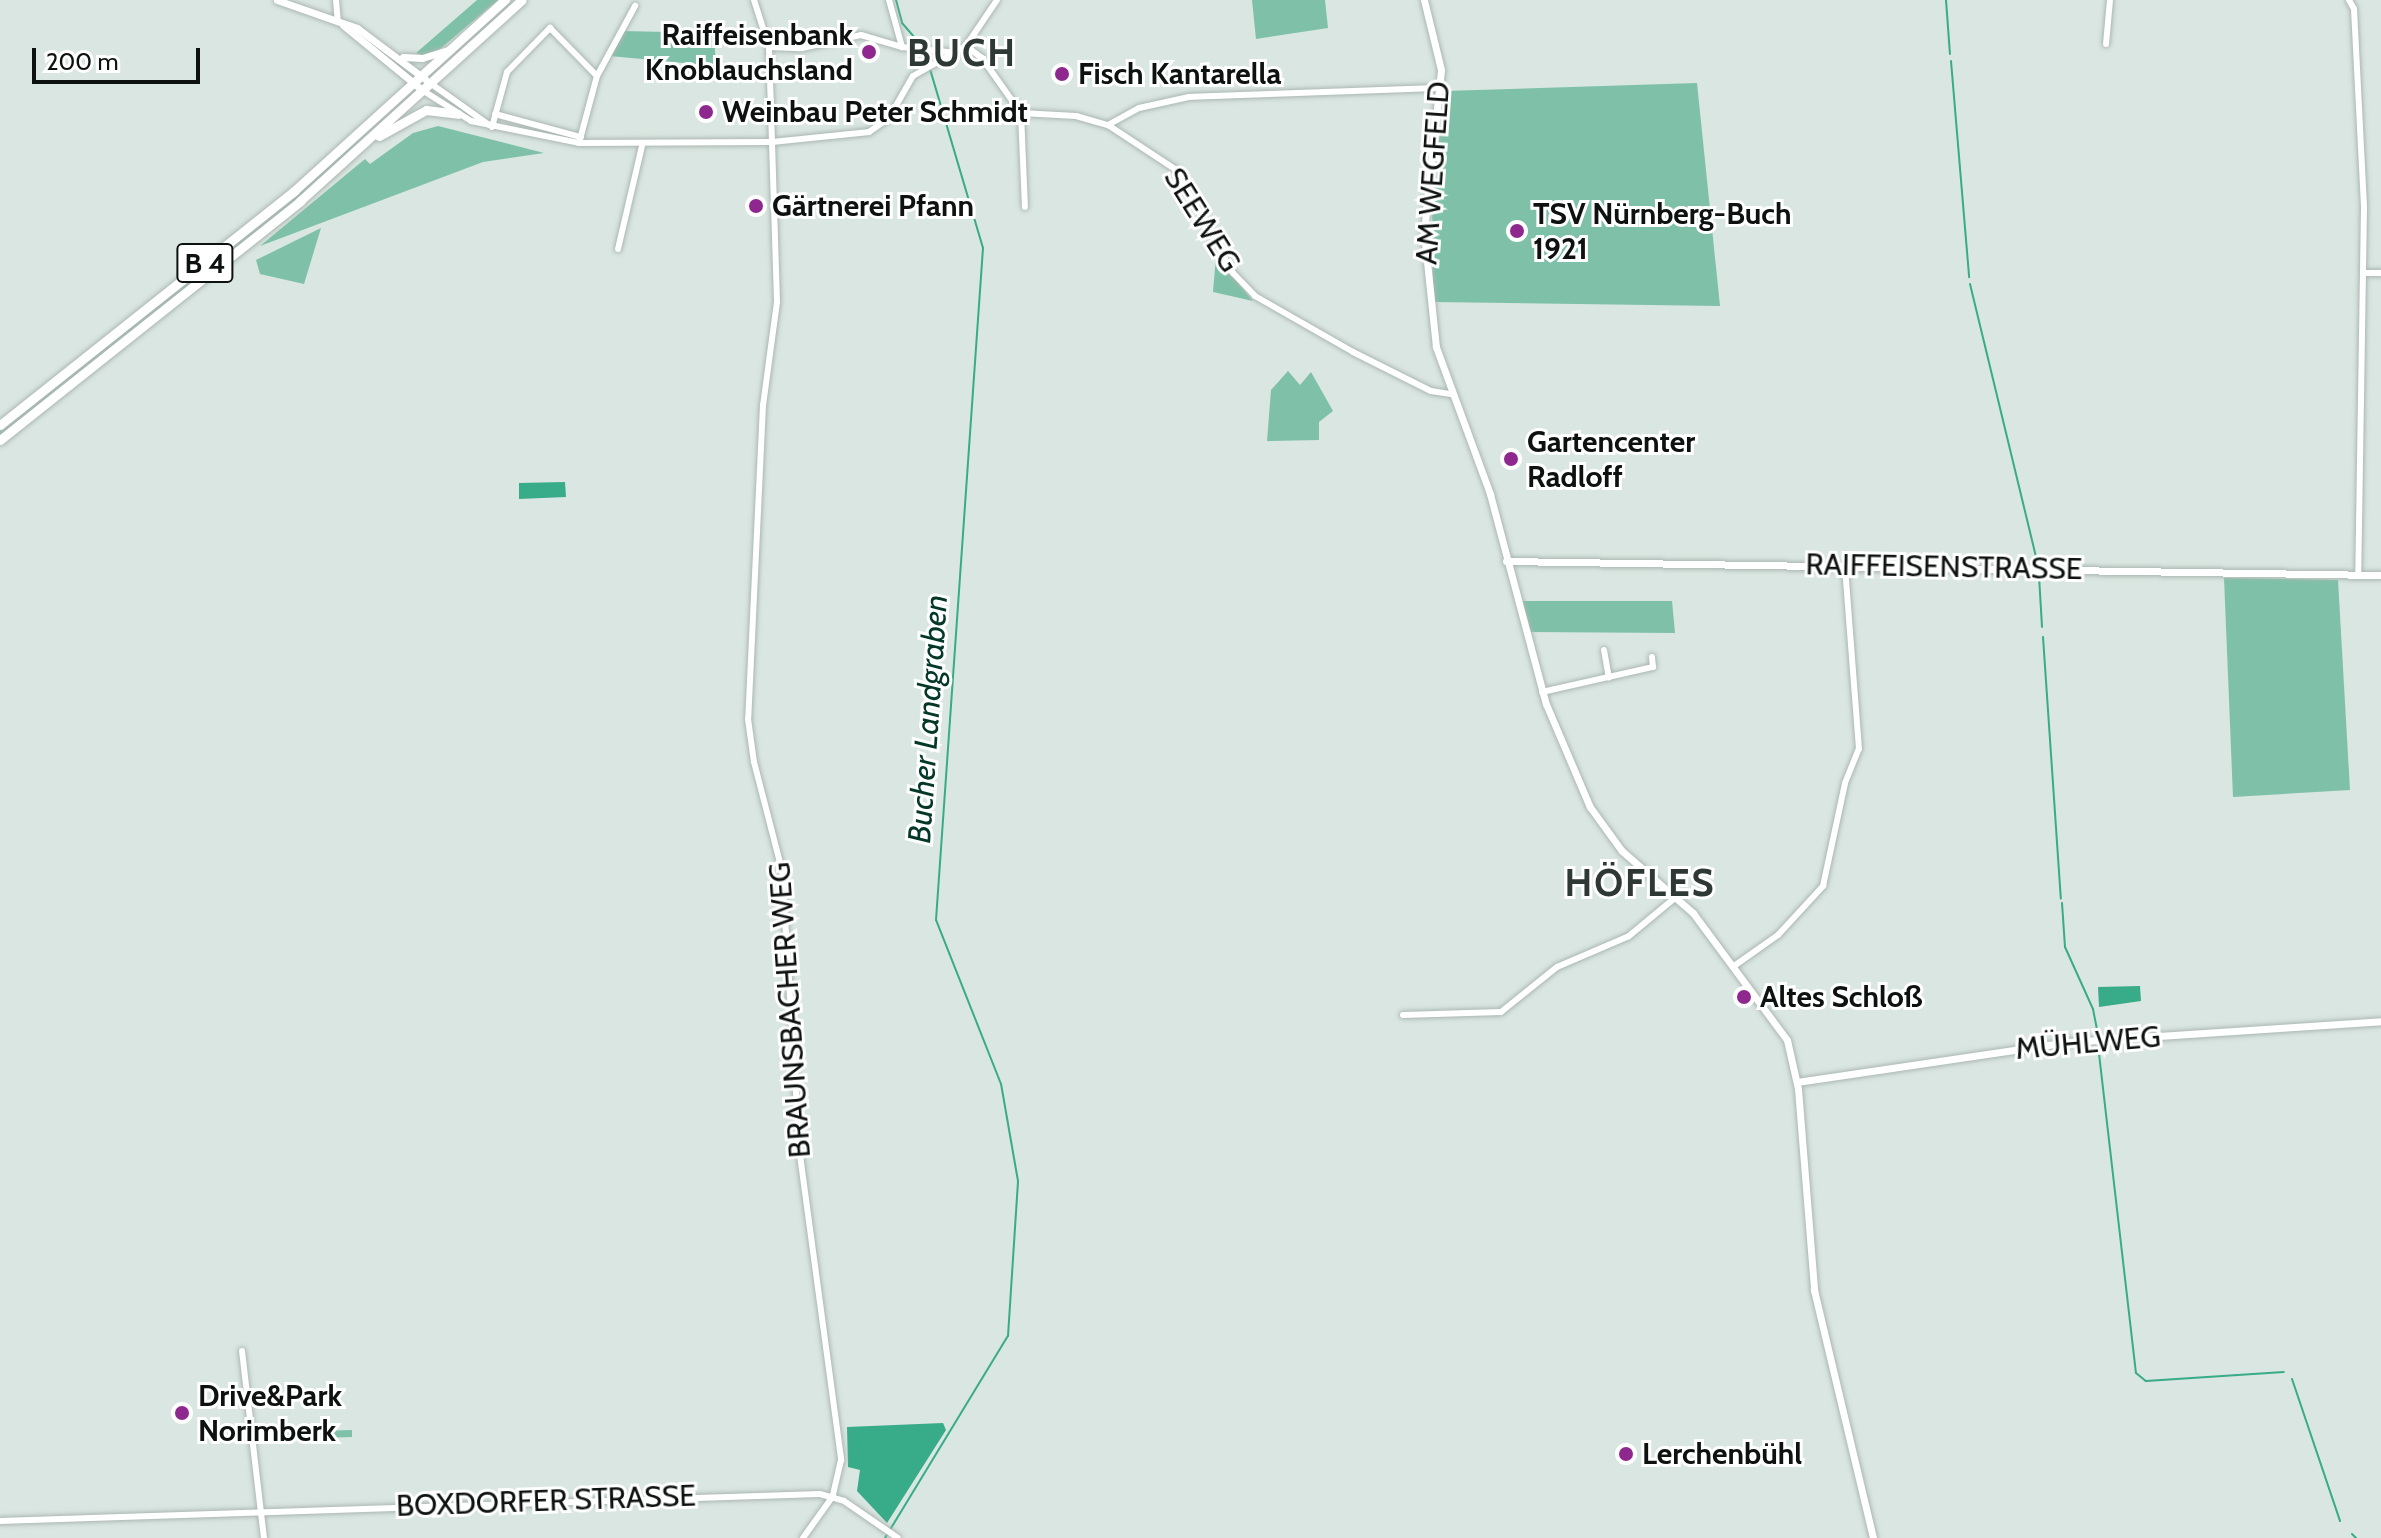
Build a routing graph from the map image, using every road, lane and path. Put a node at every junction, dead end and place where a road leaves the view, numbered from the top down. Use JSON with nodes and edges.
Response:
{"nodes":[{"id":1,"x":277,"y":0,"type":"edge"},
{"id":2,"x":336,"y":0,"type":"edge"},
{"id":3,"x":505,"y":0,"type":"edge"},
{"id":4,"x":522,"y":0,"type":"edge"},
{"id":5,"x":754,"y":0,"type":"edge"},
{"id":6,"x":889,"y":0,"type":"edge"},
{"id":7,"x":997,"y":0,"type":"edge"},
{"id":8,"x":1424,"y":0,"type":"edge"},
{"id":9,"x":2110,"y":0,"type":"edge"},
{"id":10,"x":2349,"y":0,"type":"edge"},
{"id":11,"x":635,"y":6,"type":"dead end"},
{"id":12,"x":338,"y":21,"type":"junction"},
{"id":13,"x":2106,"y":44,"type":"dead end"},
{"id":14,"x":966,"y":46,"type":"junction"},
{"id":15,"x":769,"y":47,"type":"junction"},
{"id":16,"x":902,"y":47,"type":"junction"},
{"id":17,"x":450,"y":50,"type":"junction"},
{"id":18,"x":957,"y":53,"type":"junction"},
{"id":19,"x":397,"y":55,"type":"junction"},
{"id":20,"x":597,"y":76,"type":"junction"},
{"id":21,"x":422,"y":83,"type":"junction"},
{"id":22,"x":1440,"y":88,"type":"junction"},
{"id":23,"x":1021,"y":113,"type":"junction"},
{"id":24,"x":458,"y":114,"type":"junction"},
{"id":25,"x":495,"y":114,"type":"junction"},
{"id":26,"x":1108,"y":125,"type":"junction"},
{"id":27,"x":492,"y":127,"type":"junction"},
{"id":28,"x":580,"y":140,"type":"junction"},
{"id":29,"x":365,"y":142,"type":"junction"},
{"id":30,"x":772,"y":142,"type":"junction"},
{"id":31,"x":642,"y":146,"type":"junction"},
{"id":32,"x":1025,"y":207,"type":"dead end"},
{"id":33,"x":618,"y":249,"type":"dead end"},
{"id":34,"x":2365,"y":273,"type":"junction"},
{"id":35,"x":2381,"y":273,"type":"edge"},
{"id":36,"x":1451,"y":394,"type":"junction"},
{"id":37,"x":0,"y":425,"type":"edge"},
{"id":38,"x":0,"y":440,"type":"edge"},
{"id":39,"x":1506,"y":561,"type":"junction"},
{"id":40,"x":1845,"y":566,"type":"junction"},
{"id":41,"x":2358,"y":575,"type":"junction"},
{"id":42,"x":2381,"y":575,"type":"edge"},
{"id":43,"x":1604,"y":650,"type":"dead end"},
{"id":44,"x":1652,"y":657,"type":"dead end"},
{"id":45,"x":1609,"y":678,"type":"junction"},
{"id":46,"x":1542,"y":692,"type":"junction"},
{"id":47,"x":1676,"y":897,"type":"junction"},
{"id":48,"x":1734,"y":966,"type":"junction"},
{"id":49,"x":1403,"y":1015,"type":"dead end"},
{"id":50,"x":2381,"y":1021,"type":"edge"},
{"id":51,"x":1797,"y":1082,"type":"junction"},
{"id":52,"x":242,"y":1351,"type":"dead end"},
{"id":53,"x":833,"y":1496,"type":"junction"},
{"id":54,"x":259,"y":1509,"type":"junction"},
{"id":55,"x":0,"y":1521,"type":"edge"},
{"id":56,"x":895,"y":1536,"type":"edge"},
{"id":57,"x":264,"y":1538,"type":"edge"},
{"id":58,"x":803,"y":1538,"type":"edge"},
{"id":59,"x":1873,"y":1538,"type":"edge"}],
"edges":[{"from":1,"to":12,"type":"street"},
{"from":2,"to":12,"type":"street"},
{"from":3,"to":17,"type":"main road","number":"B 4"},
{"from":4,"to":21,"type":"main road","number":"B 4"},
{"from":5,"to":15,"type":"street","name":"BRAUNSBACHER WEG"},
{"from":6,"to":16,"type":"street"},
{"from":7,"to":14,"type":"street"},
{"from":8,"to":22,"type":"street","name":"AM WEGFELD"},
{"from":9,"to":13,"type":"street"},
{"from":10,"to":34,"type":"street"},
{"from":11,"to":20,"type":"street"},
{"from":12,"to":19,"type":"street"},
{"from":12,"to":21,"type":"street"},
{"from":14,"to":18,"type":"street"},
{"from":14,"to":23,"type":"street"},
{"from":15,"to":16,"type":"street"},
{"from":15,"to":30,"type":"street","name":"BRAUNSBACHER WEG"},
{"from":16,"to":18,"type":"street"},
{"from":17,"to":19,"type":"street"},
{"from":17,"to":21,"type":"main road","number":"B 4"},
{"from":18,"to":30,"type":"street"},
{"from":19,"to":21,"type":"street"},
{"from":20,"to":25,"type":"street"},
{"from":20,"to":28,"type":"street"},
{"from":21,"to":24,"type":"street"},
{"from":21,"to":27,"type":"street"},
{"from":21,"to":29,"type":"main road","number":"B 4"},
{"from":21,"to":37,"type":"main road","number":"B 4"},
{"from":22,"to":26,"type":"street"},
{"from":22,"to":36,"type":"street","name":"AM WEGFELD"},
{"from":23,"to":26,"type":"street","name":"SEEWEG"},
{"from":23,"to":32,"type":"street"},
{"from":24,"to":27,"type":"street"},
{"from":24,"to":29,"type":"main road","number":"B 4"},
{"from":25,"to":27,"type":"street"},
{"from":25,"to":28,"type":"street"},
{"from":26,"to":36,"type":"street","name":"SEEWEG"},
{"from":27,"to":28,"type":"street"},
{"from":28,"to":31,"type":"street"},
{"from":29,"to":38,"type":"main road","number":"B 4"},
{"from":30,"to":31,"type":"street"},
{"from":30,"to":53,"type":"street","name":"BRAUNSBACHER WEG"},
{"from":31,"to":33,"type":"street"},
{"from":34,"to":35,"type":"street"},
{"from":34,"to":41,"type":"street"},
{"from":36,"to":39,"type":"street","name":"AM WEGFELD"},
{"from":39,"to":40,"type":"street","name":"RAIFFEISENSTRASSE"},
{"from":39,"to":46,"type":"street","name":"AM WEGFELD"},
{"from":40,"to":41,"type":"street","name":"RAIFFEISENSTRASSE"},
{"from":40,"to":48,"type":"street"},
{"from":41,"to":42,"type":"street","name":"RAIFFEISENSTRASSE"},
{"from":43,"to":45,"type":"street"},
{"from":44,"to":45,"type":"street"},
{"from":45,"to":46,"type":"street"},
{"from":46,"to":47,"type":"street","name":"AM WEGFELD"},
{"from":47,"to":48,"type":"street","name":"AM WEGFELD"},
{"from":47,"to":49,"type":"street"},
{"from":48,"to":51,"type":"street","name":"AM WEGFELD"},
{"from":50,"to":51,"type":"street","name":"MÜHLWEG"},
{"from":51,"to":59,"type":"street","name":"AM WEGFELD"},
{"from":52,"to":54,"type":"street"},
{"from":53,"to":54,"type":"street","name":"BOXDORFER STRASSE"},
{"from":53,"to":56,"type":"street"},
{"from":53,"to":58,"type":"street"},
{"from":54,"to":55,"type":"street","name":"BOXDORFER STRASSE"},
{"from":54,"to":57,"type":"street"}]}
